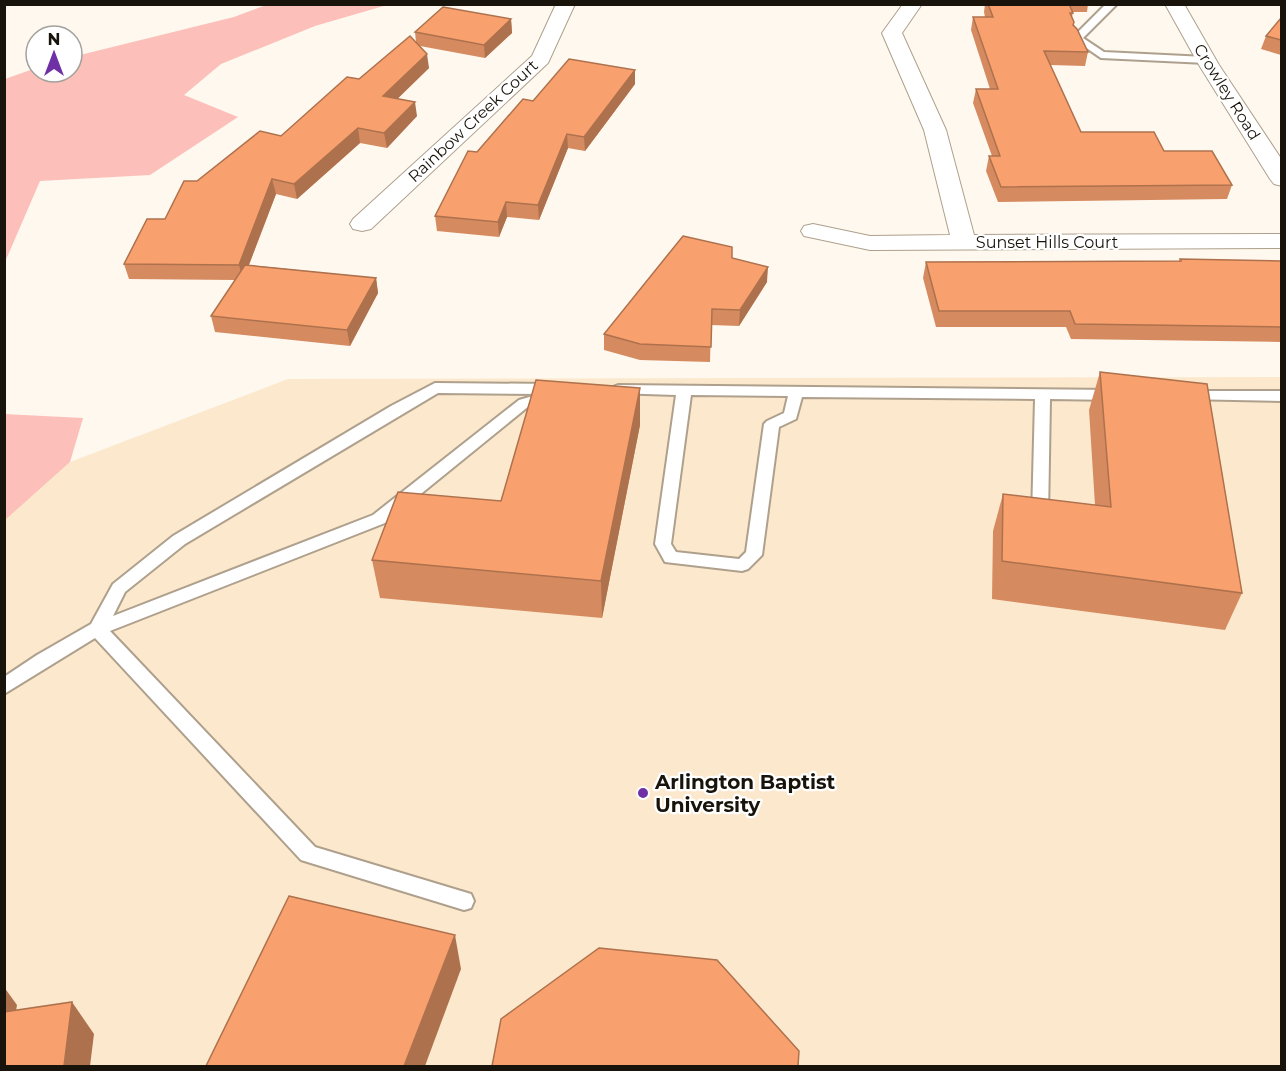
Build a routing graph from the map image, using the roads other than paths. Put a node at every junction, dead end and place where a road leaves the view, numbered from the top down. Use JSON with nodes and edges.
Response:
{"nodes":[{"id":1,"x":566,"y":4,"type":"edge"},
{"id":2,"x":913,"y":4,"type":"edge"},
{"id":3,"x":1112,"y":4,"type":"edge"},
{"id":4,"x":1174,"y":4,"type":"edge"},
{"id":5,"x":1206,"y":60,"type":"junction"},
{"id":6,"x":1281,"y":179,"type":"edge"},
{"id":7,"x":362,"y":224,"type":"dead end"},
{"id":8,"x":813,"y":231,"type":"dead end"},
{"id":9,"x":1281,"y":241,"type":"edge"},
{"id":10,"x":964,"y":242,"type":"junction"},
{"id":11,"x":602,"y":390,"type":"edge"},
{"id":12,"x":684,"y":391,"type":"junction"},
{"id":13,"x":796,"y":392,"type":"junction"},
{"id":14,"x":1042,"y":394,"type":"junction"},
{"id":15,"x":1126,"y":395,"type":"edge"},
{"id":16,"x":1174,"y":395,"type":"edge"},
{"id":17,"x":1281,"y":396,"type":"edge"},
{"id":18,"x":1040,"y":518,"type":"edge"},
{"id":19,"x":97,"y":629,"type":"junction"},
{"id":20,"x":4,"y":687,"type":"edge"},
{"id":21,"x":464,"y":901,"type":"dead end"}],
"edges":[{"from":1,"to":7,"type":"street","name":"Rainbow Creek Court"},
{"from":2,"to":10,"type":"street"},
{"from":3,"to":5,"type":"lane"},
{"from":4,"to":5,"type":"street","name":"Crowley Road"},
{"from":5,"to":6,"type":"street","name":"Crowley Road"},
{"from":8,"to":10,"type":"street","name":"Sunset Hills Court"},
{"from":9,"to":10,"type":"street","name":"Sunset Hills Court"},
{"from":11,"to":12,"type":"lane"},
{"from":12,"to":13,"type":"lane"},
{"from":12,"to":13,"type":"lane"},
{"from":13,"to":14,"type":"lane"},
{"from":14,"to":15,"type":"lane"},
{"from":14,"to":18,"type":"lane"},
{"from":16,"to":17,"type":"lane"},
{"from":19,"to":19,"type":"lane"},
{"from":19,"to":20,"type":"lane"},
{"from":19,"to":21,"type":"lane"}]}
